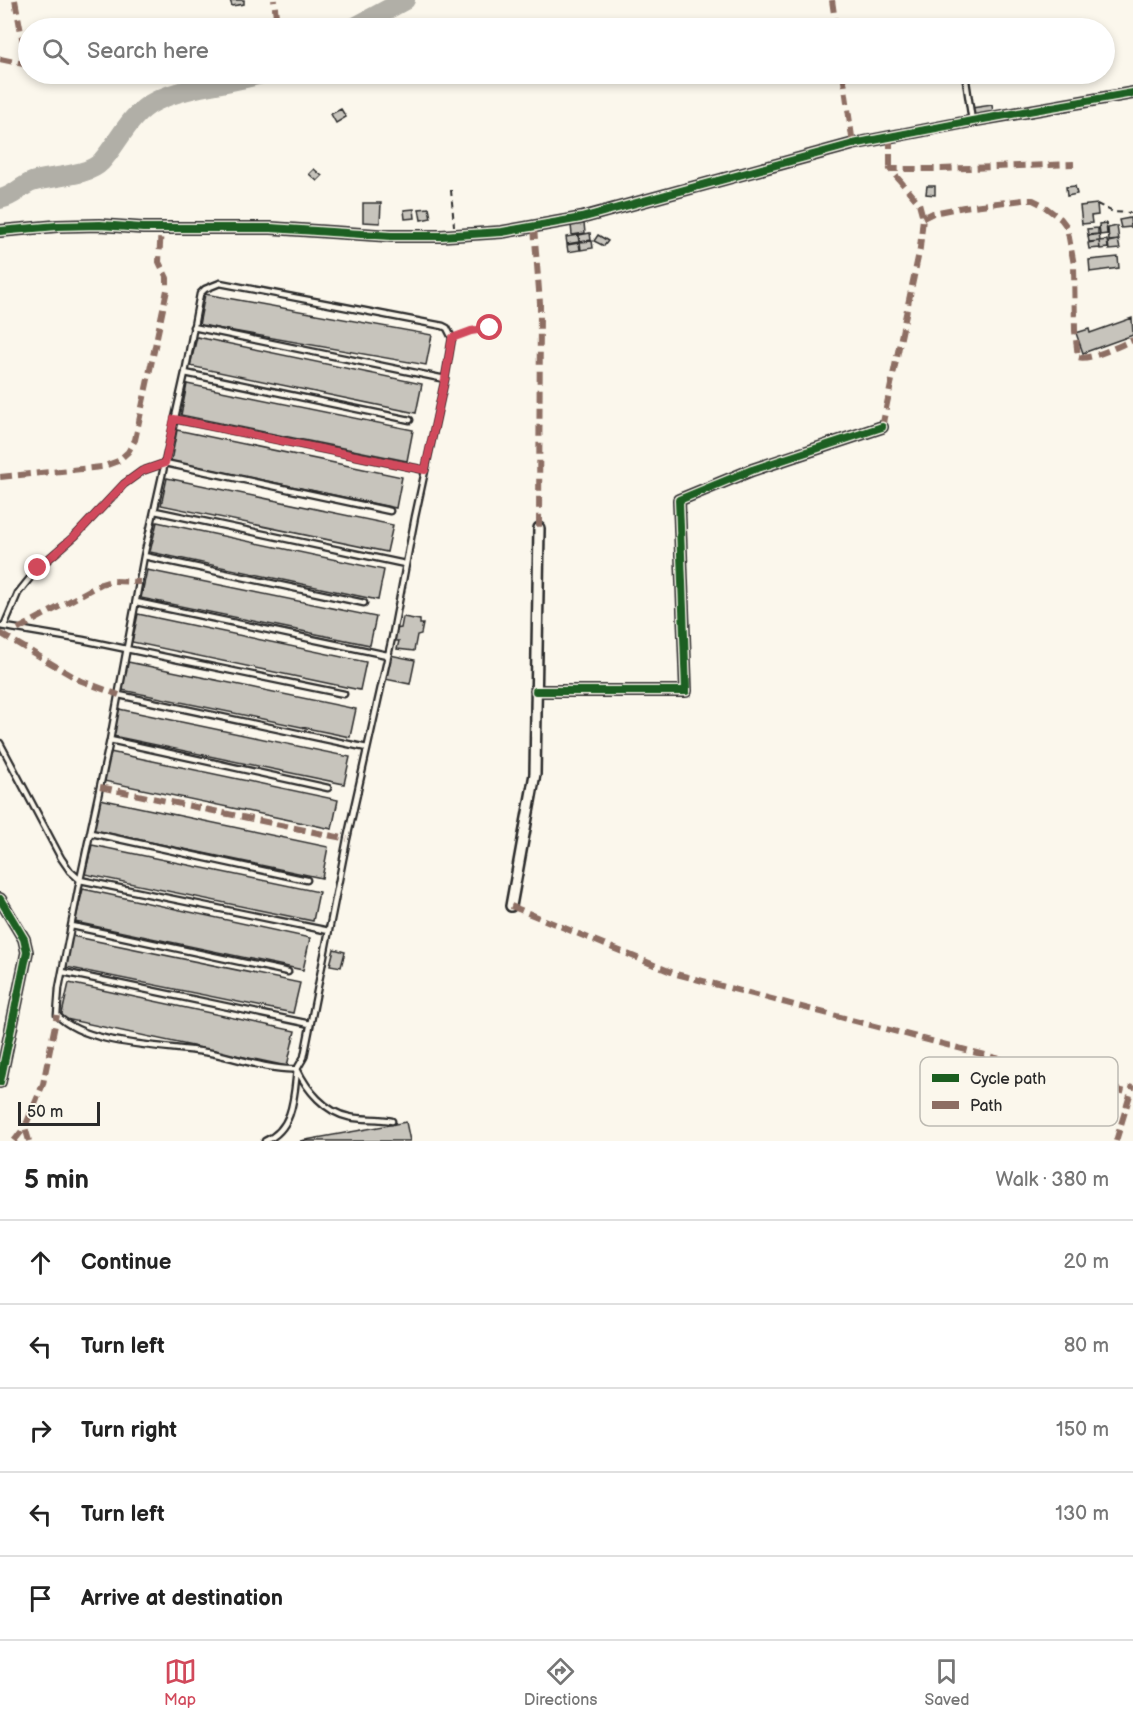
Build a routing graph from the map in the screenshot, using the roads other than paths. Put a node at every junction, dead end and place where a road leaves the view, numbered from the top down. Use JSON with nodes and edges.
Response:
{"nodes":[{"id":1,"x":966,"y":84,"type":"edge"},
{"id":2,"x":1133,"y":93,"type":"edge"},
{"id":3,"x":972,"y":121,"type":"junction"},
{"id":4,"x":0,"y":231,"type":"edge"},
{"id":5,"x":193,"y":327,"type":"junction"},
{"id":6,"x":185,"y":373,"type":"junction"},
{"id":7,"x":445,"y":379,"type":"junction"},
{"id":8,"x":174,"y":419,"type":"junction"},
{"id":9,"x":410,"y":420,"type":"dead end"},
{"id":10,"x":882,"y":427,"type":"dead end"},
{"id":11,"x":165,"y":463,"type":"junction"},
{"id":12,"x":425,"y":470,"type":"junction"},
{"id":13,"x":155,"y":511,"type":"junction"},
{"id":14,"x":390,"y":511,"type":"dead end"},
{"id":15,"x":539,"y":528,"type":"dead end"},
{"id":16,"x":144,"y":556,"type":"junction"},
{"id":17,"x":405,"y":564,"type":"junction"},
{"id":18,"x":136,"y":602,"type":"junction"},
{"id":19,"x":364,"y":603,"type":"dead end"},
{"id":20,"x":2,"y":626,"type":"edge"},
{"id":21,"x":128,"y":649,"type":"junction"},
{"id":22,"x":387,"y":655,"type":"junction"},
{"id":23,"x":536,"y":691,"type":"junction"},
{"id":24,"x":344,"y":694,"type":"dead end"},
{"id":25,"x":118,"y":695,"type":"junction"},
{"id":26,"x":110,"y":740,"type":"junction"},
{"id":27,"x":0,"y":743,"type":"edge"},
{"id":28,"x":367,"y":748,"type":"junction"},
{"id":29,"x":328,"y":788,"type":"dead end"},
{"id":30,"x":91,"y":833,"type":"junction"},
{"id":31,"x":80,"y":880,"type":"junction"},
{"id":32,"x":307,"y":880,"type":"dead end"},
{"id":33,"x":0,"y":899,"type":"edge"},
{"id":34,"x":511,"y":906,"type":"dead end"},
{"id":35,"x":72,"y":926,"type":"junction"},
{"id":36,"x":328,"y":931,"type":"junction"},
{"id":37,"x":63,"y":972,"type":"junction"},
{"id":38,"x":288,"y":972,"type":"dead end"},
{"id":39,"x":310,"y":1024,"type":"junction"},
{"id":40,"x":297,"y":1069,"type":"junction"},
{"id":41,"x":0,"y":1082,"type":"edge"},
{"id":42,"x":392,"y":1121,"type":"dead end"},
{"id":43,"x":265,"y":1141,"type":"edge"}],
"edges":[{"from":1,"to":3,"type":"lane"},
{"from":2,"to":3,"type":"street"},
{"from":3,"to":4,"type":"street"},
{"from":5,"to":6,"type":"lane"},
{"from":5,"to":7,"type":"lane"},
{"from":5,"to":7,"type":"lane"},
{"from":6,"to":8,"type":"lane"},
{"from":6,"to":9,"type":"lane"},
{"from":7,"to":12,"type":"lane"},
{"from":8,"to":11,"type":"lane"},
{"from":8,"to":12,"type":"lane"},
{"from":10,"to":23,"type":"street"},
{"from":11,"to":13,"type":"lane"},
{"from":11,"to":14,"type":"lane"},
{"from":11,"to":20,"type":"lane"},
{"from":12,"to":17,"type":"lane"},
{"from":13,"to":16,"type":"lane"},
{"from":13,"to":17,"type":"lane"},
{"from":15,"to":23,"type":"street"},
{"from":16,"to":18,"type":"lane"},
{"from":16,"to":19,"type":"lane"},
{"from":17,"to":22,"type":"lane"},
{"from":18,"to":21,"type":"lane"},
{"from":18,"to":22,"type":"lane"},
{"from":20,"to":21,"type":"lane"},
{"from":21,"to":24,"type":"lane"},
{"from":21,"to":25,"type":"lane"},
{"from":22,"to":28,"type":"lane"},
{"from":23,"to":34,"type":"street"},
{"from":25,"to":26,"type":"lane"},
{"from":25,"to":28,"type":"lane"},
{"from":26,"to":29,"type":"lane"},
{"from":26,"to":30,"type":"lane"},
{"from":27,"to":31,"type":"lane"},
{"from":28,"to":36,"type":"lane"},
{"from":30,"to":31,"type":"lane"},
{"from":30,"to":32,"type":"lane"},
{"from":31,"to":35,"type":"lane"},
{"from":31,"to":36,"type":"lane"},
{"from":33,"to":41,"type":"street"},
{"from":35,"to":37,"type":"lane"},
{"from":35,"to":38,"type":"lane"},
{"from":36,"to":39,"type":"lane"},
{"from":37,"to":39,"type":"lane"},
{"from":37,"to":40,"type":"lane"},
{"from":39,"to":40,"type":"lane"},
{"from":40,"to":42,"type":"lane"},
{"from":40,"to":43,"type":"lane"}]}
